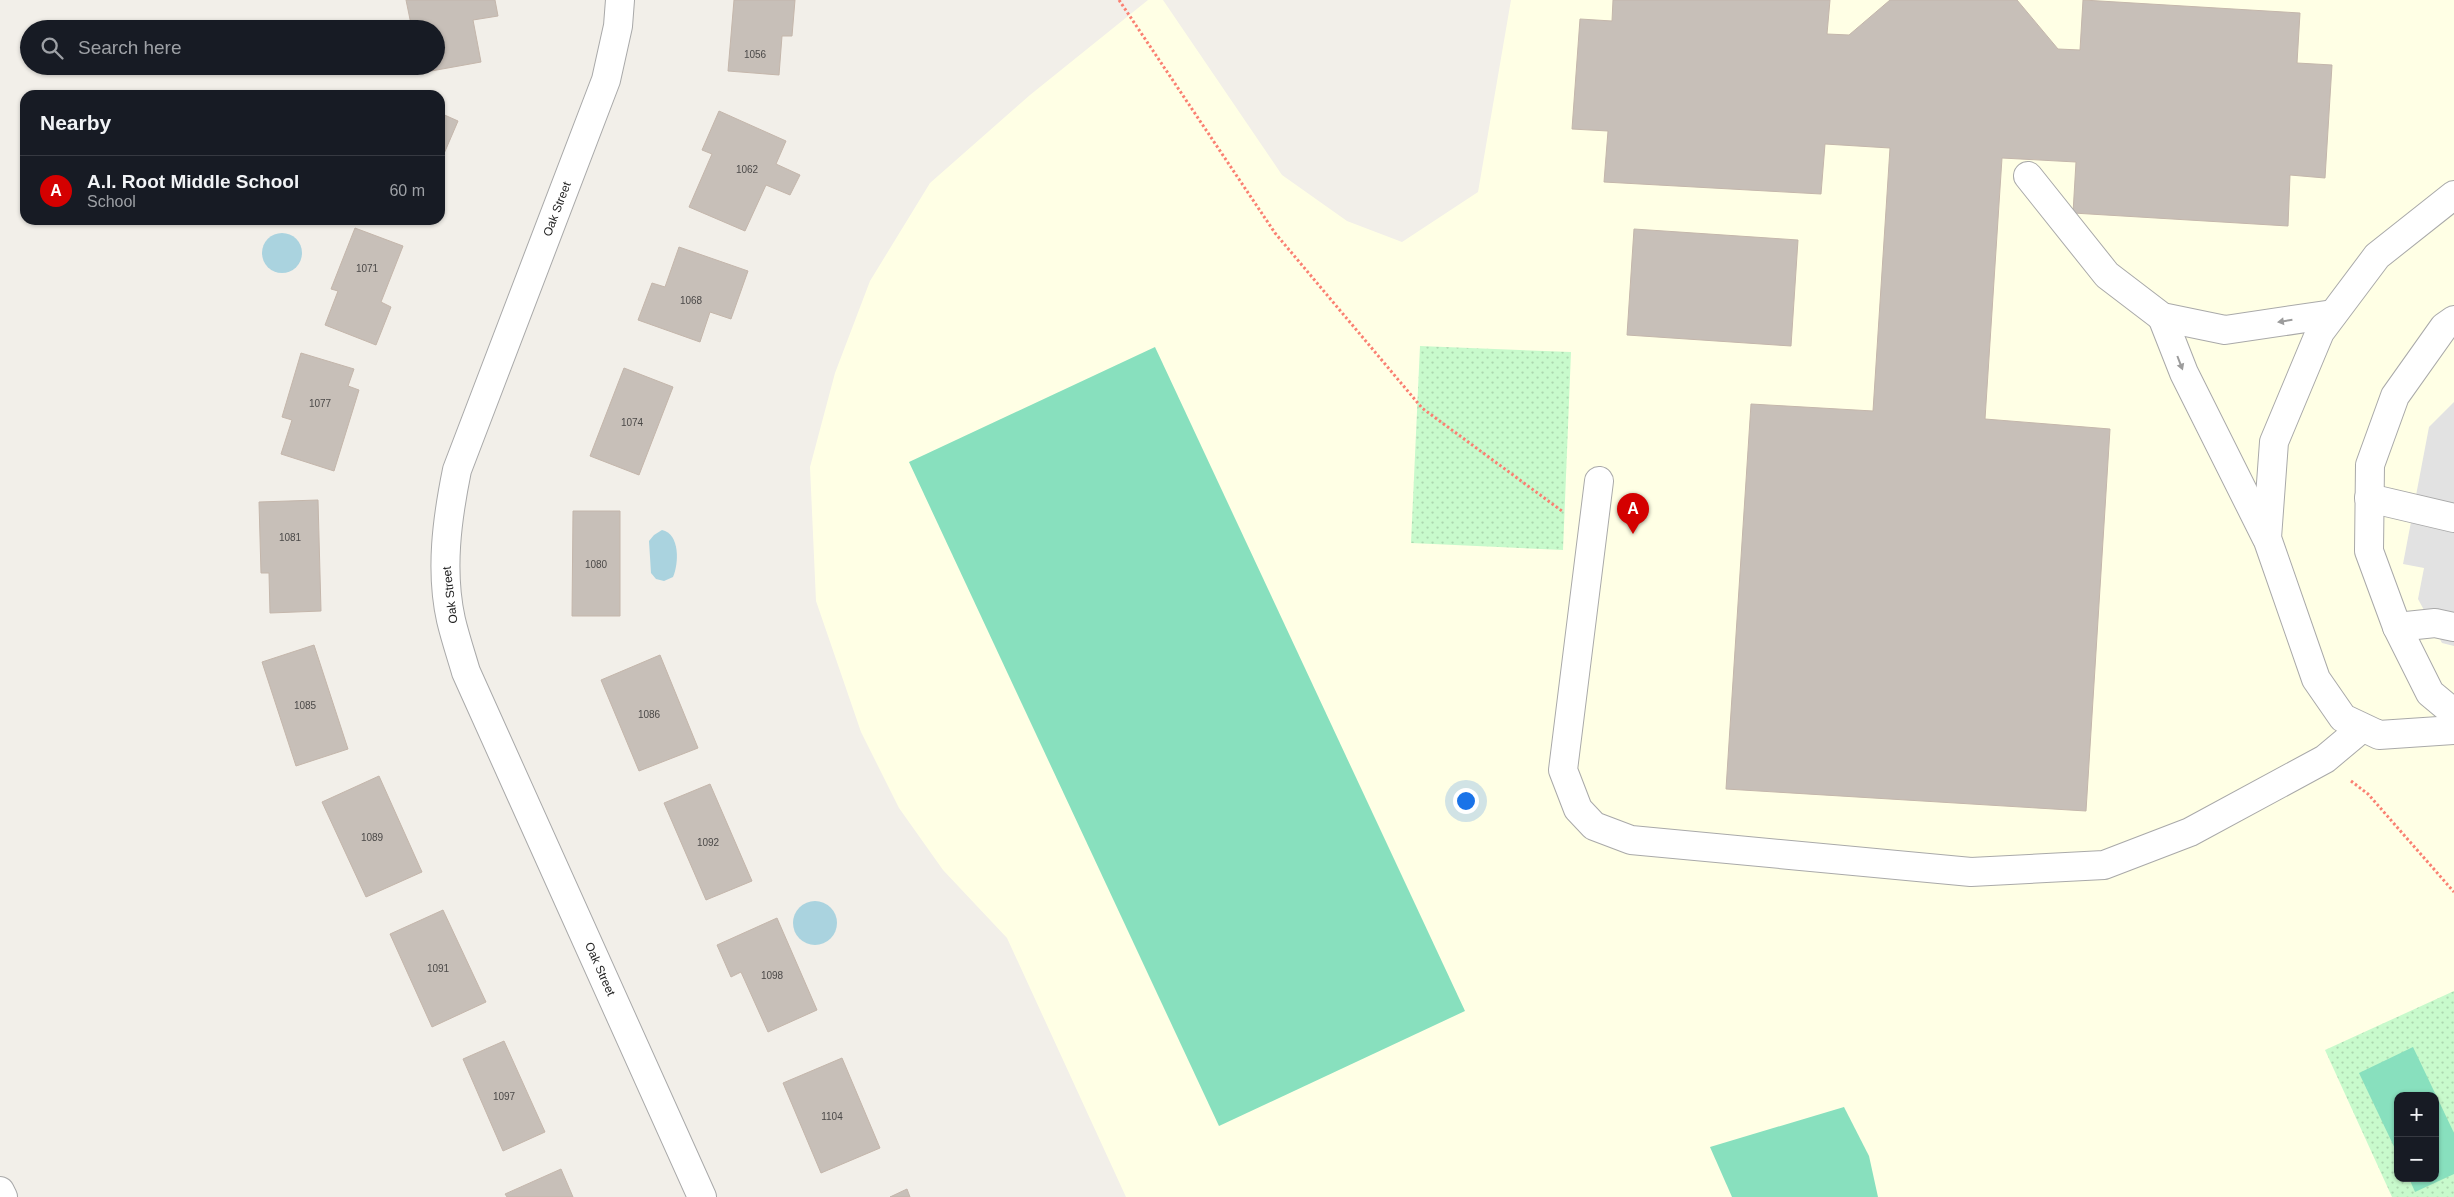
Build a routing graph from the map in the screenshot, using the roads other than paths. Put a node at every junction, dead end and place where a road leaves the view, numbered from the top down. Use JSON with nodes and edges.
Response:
{"nodes":[{"id":1,"x":620,"y":0,"type":"edge"},
{"id":2,"x":2028,"y":176,"type":"dead end"},
{"id":3,"x":2454,"y":195,"type":"edge"},
{"id":4,"x":2333,"y":314,"type":"junction"},
{"id":5,"x":2162,"y":317,"type":"junction"},
{"id":6,"x":2454,"y":320,"type":"edge"},
{"id":7,"x":1599,"y":481,"type":"dead end"},
{"id":8,"x":2369,"y":498,"type":"junction"},
{"id":9,"x":2454,"y":518,"type":"edge"},
{"id":10,"x":2267,"y":538,"type":"junction"},
{"id":11,"x":2397,"y":627,"type":"junction"},
{"id":12,"x":2454,"y":627,"type":"edge"},
{"id":13,"x":2454,"y":713,"type":"edge"},
{"id":14,"x":2362,"y":728,"type":"junction"},
{"id":15,"x":2454,"y":730,"type":"edge"},
{"id":16,"x":0,"y":1191,"type":"edge"},
{"id":17,"x":3,"y":1197,"type":"edge"},
{"id":18,"x":702,"y":1197,"type":"edge"}],
"edges":[{"from":1,"to":18,"type":"street","name":"Oak Street"},
{"from":2,"to":5,"type":"street"},
{"from":3,"to":4,"type":"street"},
{"from":4,"to":5,"type":"street","one_way":true},
{"from":4,"to":10,"type":"street"},
{"from":5,"to":10,"type":"street","one_way":true},
{"from":6,"to":8,"type":"street"},
{"from":7,"to":14,"type":"street"},
{"from":8,"to":9,"type":"street"},
{"from":8,"to":11,"type":"street"},
{"from":10,"to":14,"type":"street"},
{"from":11,"to":12,"type":"street"},
{"from":11,"to":13,"type":"street"},
{"from":14,"to":15,"type":"street"},
{"from":16,"to":17,"type":"street"}]}
